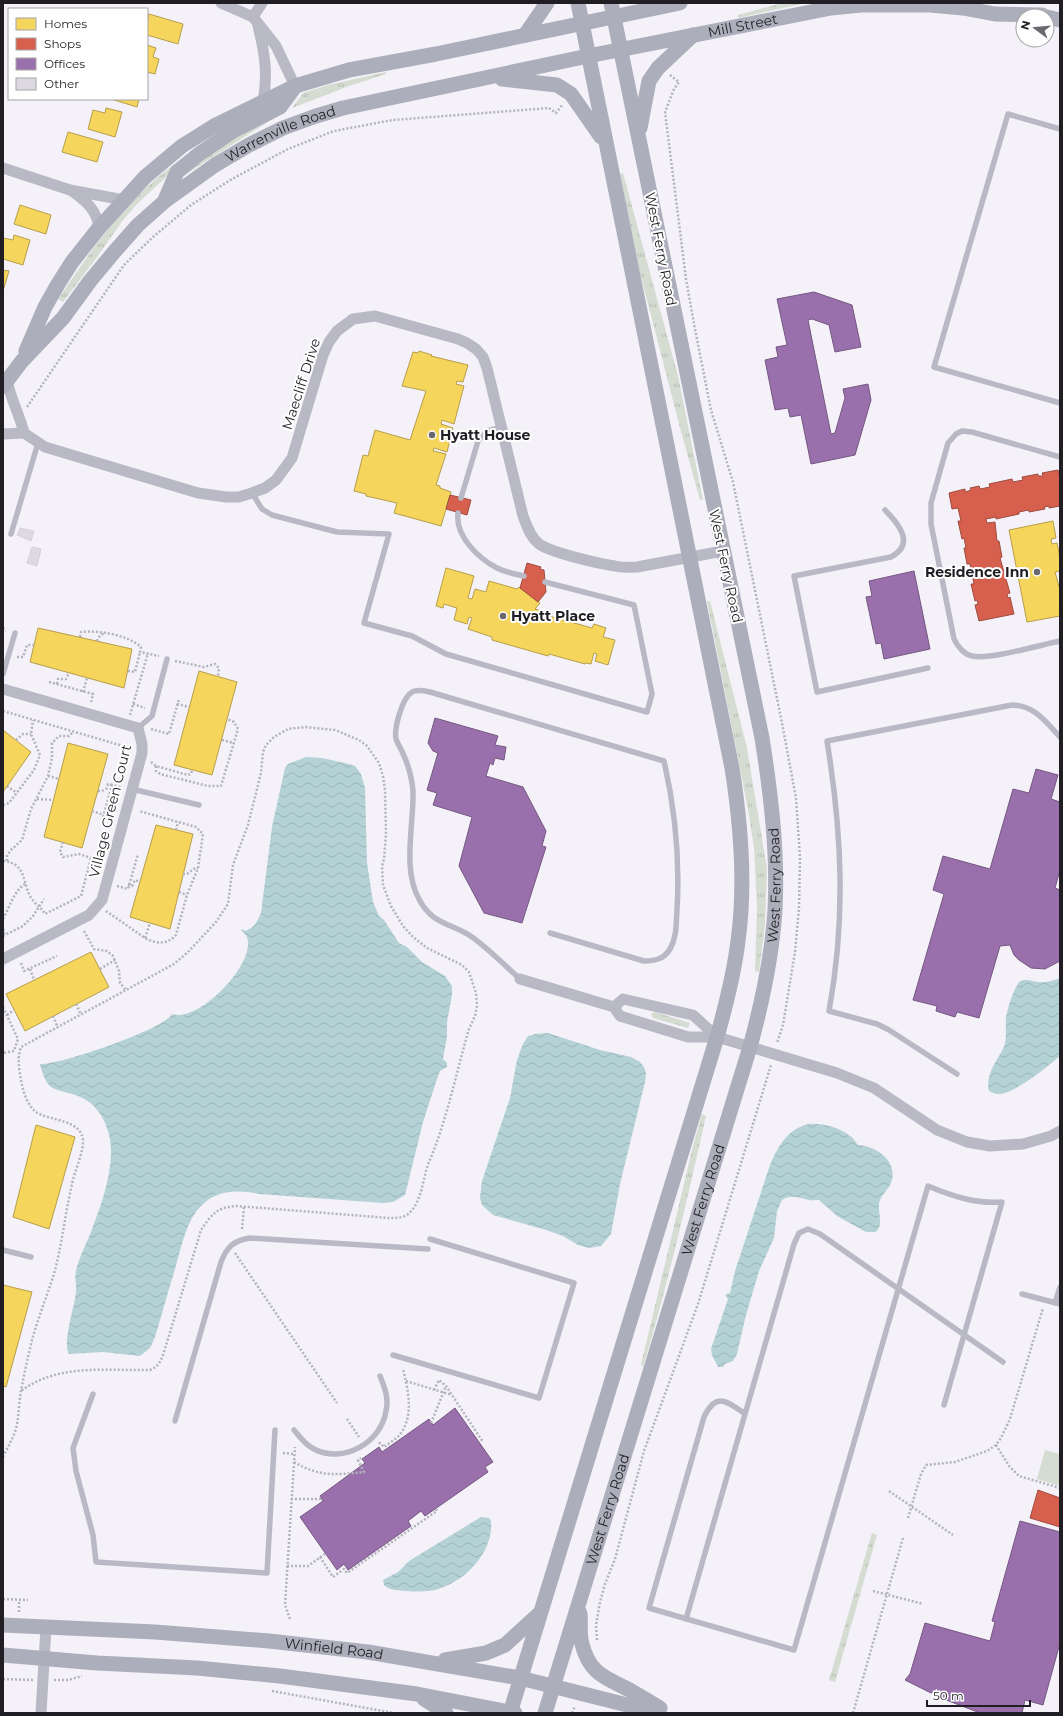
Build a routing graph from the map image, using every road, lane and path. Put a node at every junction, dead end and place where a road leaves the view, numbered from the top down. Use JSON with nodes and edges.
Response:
{"nodes":[{"id":1,"x":221,"y":3,"type":"edge"},
{"id":2,"x":262,"y":3,"type":"edge"},
{"id":3,"x":547,"y":3,"type":"edge"},
{"id":4,"x":578,"y":3,"type":"edge"},
{"id":5,"x":680,"y":3,"type":"edge"},
{"id":6,"x":1020,"y":3,"type":"edge"},
{"id":7,"x":1029,"y":8,"type":"edge"},
{"id":8,"x":613,"y":10,"type":"edge"},
{"id":9,"x":1015,"y":15,"type":"edge"},
{"id":10,"x":255,"y":21,"type":"junction"},
{"id":11,"x":582,"y":24,"type":"junction"},
{"id":12,"x":525,"y":35,"type":"junction"},
{"id":13,"x":693,"y":35,"type":"junction"},
{"id":14,"x":621,"y":49,"type":"junction"},
{"id":15,"x":588,"y":56,"type":"junction"},
{"id":16,"x":665,"y":72,"type":"dead end"},
{"id":17,"x":487,"y":78,"type":"junction"},
{"id":18,"x":295,"y":86,"type":"junction"},
{"id":19,"x":566,"y":101,"type":"dead end"},
{"id":20,"x":263,"y":102,"type":"junction"},
{"id":21,"x":1060,"y":129,"type":"edge"},
{"id":22,"x":638,"y":135,"type":"junction"},
{"id":23,"x":606,"y":145,"type":"junction"},
{"id":24,"x":3,"y":168,"type":"edge"},
{"id":25,"x":70,"y":190,"type":"junction"},
{"id":26,"x":124,"y":200,"type":"junction"},
{"id":27,"x":164,"y":201,"type":"junction"},
{"id":28,"x":98,"y":228,"type":"junction"},
{"id":29,"x":22,"y":361,"type":"junction"},
{"id":30,"x":5,"y":383,"type":"edge"},
{"id":31,"x":1060,"y":403,"type":"edge"},
{"id":32,"x":25,"y":410,"type":"dead end"},
{"id":33,"x":502,"y":427,"type":"junction"},
{"id":34,"x":24,"y":433,"type":"junction"},
{"id":35,"x":3,"y":434,"type":"edge"},
{"id":36,"x":38,"y":443,"type":"junction"},
{"id":37,"x":1060,"y":457,"type":"edge"},
{"id":38,"x":252,"y":493,"type":"junction"},
{"id":39,"x":461,"y":498,"type":"dead end"},
{"id":40,"x":885,"y":510,"type":"dead end"},
{"id":41,"x":458,"y":513,"type":"dead end"},
{"id":42,"x":11,"y":534,"type":"dead end"},
{"id":43,"x":723,"y":551,"type":"junction"},
{"id":44,"x":690,"y":558,"type":"junction"},
{"id":45,"x":751,"y":570,"type":"dead end"},
{"id":46,"x":524,"y":576,"type":"dead end"},
{"id":47,"x":545,"y":582,"type":"dead end"},
{"id":48,"x":3,"y":628,"type":"edge"},
{"id":49,"x":6,"y":631,"type":"dead end"},
{"id":50,"x":105,"y":632,"type":"junction"},
{"id":51,"x":15,"y":633,"type":"dead end"},
{"id":52,"x":80,"y":637,"type":"dead end"},
{"id":53,"x":97,"y":641,"type":"dead end"},
{"id":54,"x":1060,"y":641,"type":"edge"},
{"id":55,"x":34,"y":645,"type":"dead end"},
{"id":56,"x":140,"y":652,"type":"junction"},
{"id":57,"x":148,"y":653,"type":"junction"},
{"id":58,"x":16,"y":657,"type":"dead end"},
{"id":59,"x":167,"y":659,"type":"junction"},
{"id":60,"x":928,"y":668,"type":"dead end"},
{"id":61,"x":128,"y":671,"type":"dead end"},
{"id":62,"x":68,"y":673,"type":"dead end"},
{"id":63,"x":3,"y":674,"type":"edge"},
{"id":64,"x":218,"y":676,"type":"dead end"},
{"id":65,"x":87,"y":678,"type":"dead end"},
{"id":66,"x":49,"y":682,"type":"dead end"},
{"id":67,"x":56,"y":684,"type":"junction"},
{"id":68,"x":3,"y":689,"type":"edge"},
{"id":69,"x":83,"y":692,"type":"junction"},
{"id":70,"x":179,"y":698,"type":"dead end"},
{"id":71,"x":133,"y":704,"type":"junction"},
{"id":72,"x":177,"y":704,"type":"junction"},
{"id":73,"x":90,"y":706,"type":"dead end"},
{"id":74,"x":189,"y":707,"type":"dead end"},
{"id":75,"x":144,"y":708,"type":"dead end"},
{"id":76,"x":3,"y":711,"type":"edge"},
{"id":77,"x":130,"y":717,"type":"dead end"},
{"id":78,"x":228,"y":719,"type":"dead end"},
{"id":79,"x":32,"y":720,"type":"junction"},
{"id":80,"x":138,"y":728,"type":"junction"},
{"id":81,"x":152,"y":729,"type":"dead end"},
{"id":82,"x":73,"y":732,"type":"junction"},
{"id":83,"x":32,"y":734,"type":"junction"},
{"id":84,"x":1060,"y":737,"type":"edge"},
{"id":85,"x":16,"y":740,"type":"dead end"},
{"id":86,"x":222,"y":740,"type":"dead end"},
{"id":87,"x":234,"y":743,"type":"junction"},
{"id":88,"x":134,"y":750,"type":"dead end"},
{"id":89,"x":149,"y":761,"type":"dead end"},
{"id":90,"x":156,"y":766,"type":"junction"},
{"id":91,"x":192,"y":770,"type":"dead end"},
{"id":92,"x":48,"y":776,"type":"junction"},
{"id":93,"x":59,"y":779,"type":"dead end"},
{"id":94,"x":112,"y":784,"type":"junction"},
{"id":95,"x":7,"y":786,"type":"dead end"},
{"id":96,"x":129,"y":788,"type":"junction"},
{"id":97,"x":98,"y":791,"type":"dead end"},
{"id":98,"x":17,"y":793,"type":"junction"},
{"id":99,"x":37,"y":799,"type":"junction"},
{"id":100,"x":54,"y":800,"type":"dead end"},
{"id":101,"x":3,"y":805,"type":"edge"},
{"id":102,"x":199,"y":805,"type":"dead end"},
{"id":103,"x":92,"y":810,"type":"dead end"},
{"id":104,"x":135,"y":810,"type":"dead end"},
{"id":105,"x":104,"y":815,"type":"junction"},
{"id":106,"x":102,"y":821,"type":"dead end"},
{"id":107,"x":178,"y":822,"type":"junction"},
{"id":108,"x":176,"y":830,"type":"dead end"},
{"id":109,"x":63,"y":842,"type":"dead end"},
{"id":110,"x":138,"y":854,"type":"dead end"},
{"id":111,"x":91,"y":858,"type":"junction"},
{"id":112,"x":3,"y":861,"type":"edge"},
{"id":113,"x":7,"y":861,"type":"junction"},
{"id":114,"x":104,"y":862,"type":"dead end"},
{"id":115,"x":198,"y":868,"type":"junction"},
{"id":116,"x":183,"y":874,"type":"dead end"},
{"id":117,"x":140,"y":882,"type":"dead end"},
{"id":118,"x":26,"y":883,"type":"junction"},
{"id":119,"x":115,"y":885,"type":"dead end"},
{"id":120,"x":128,"y":885,"type":"junction"},
{"id":121,"x":179,"y":892,"type":"dead end"},
{"id":122,"x":187,"y":895,"type":"junction"},
{"id":123,"x":44,"y":899,"type":"dead end"},
{"id":124,"x":39,"y":906,"type":"junction"},
{"id":125,"x":106,"y":911,"type":"dead end"},
{"id":126,"x":3,"y":919,"type":"edge"},
{"id":127,"x":150,"y":923,"type":"dead end"},
{"id":128,"x":82,"y":928,"type":"dead end"},
{"id":129,"x":3,"y":929,"type":"edge"},
{"id":130,"x":550,"y":933,"type":"dead end"},
{"id":131,"x":4,"y":935,"type":"edge"},
{"id":132,"x":145,"y":938,"type":"junction"},
{"id":133,"x":57,"y":956,"type":"dead end"},
{"id":134,"x":3,"y":959,"type":"edge"},
{"id":135,"x":19,"y":960,"type":"dead end"},
{"id":136,"x":115,"y":960,"type":"junction"},
{"id":137,"x":30,"y":969,"type":"junction"},
{"id":138,"x":100,"y":969,"type":"dead end"},
{"id":139,"x":520,"y":979,"type":"joint"},
{"id":140,"x":34,"y":980,"type":"dead end"},
{"id":141,"x":126,"y":990,"type":"junction"},
{"id":142,"x":76,"y":1004,"type":"dead end"},
{"id":143,"x":3,"y":1007,"type":"edge"},
{"id":144,"x":614,"y":1007,"type":"junction"},
{"id":145,"x":14,"y":1010,"type":"dead end"},
{"id":146,"x":7,"y":1015,"type":"junction"},
{"id":147,"x":81,"y":1015,"type":"junction"},
{"id":148,"x":53,"y":1016,"type":"dead end"},
{"id":149,"x":58,"y":1028,"type":"junction"},
{"id":150,"x":717,"y":1037,"type":"junction"},
{"id":151,"x":15,"y":1046,"type":"junction"},
{"id":152,"x":750,"y":1047,"type":"junction"},
{"id":153,"x":21,"y":1049,"type":"junction"},
{"id":154,"x":3,"y":1053,"type":"edge"},
{"id":155,"x":956,"y":1074,"type":"dead end"},
{"id":156,"x":766,"y":1081,"type":"dead end"},
{"id":157,"x":1060,"y":1132,"type":"edge"},
{"id":158,"x":244,"y":1207,"type":"junction"},
{"id":159,"x":237,"y":1231,"type":"dead end"},
{"id":160,"x":430,"y":1239,"type":"dead end"},
{"id":161,"x":428,"y":1248,"type":"dead end"},
{"id":162,"x":3,"y":1250,"type":"edge"},
{"id":163,"x":234,"y":1252,"type":"dead end"},
{"id":164,"x":31,"y":1257,"type":"dead end"},
{"id":165,"x":1060,"y":1287,"type":"edge"},
{"id":166,"x":898,"y":1289,"type":"junction"},
{"id":167,"x":1022,"y":1294,"type":"dead end"},
{"id":168,"x":1045,"y":1300,"type":"junction"},
{"id":169,"x":1058,"y":1304,"type":"edge"},
{"id":170,"x":964,"y":1334,"type":"junction"},
{"id":171,"x":393,"y":1355,"type":"dead end"},
{"id":172,"x":1003,"y":1362,"type":"dead end"},
{"id":173,"x":380,"y":1376,"type":"dead end"},
{"id":174,"x":406,"y":1381,"type":"dead end"},
{"id":175,"x":446,"y":1386,"type":"junction"},
{"id":176,"x":434,"y":1390,"type":"junction"},
{"id":177,"x":21,"y":1391,"type":"junction"},
{"id":178,"x":443,"y":1392,"type":"junction"},
{"id":179,"x":93,"y":1394,"type":"dead end"},
{"id":180,"x":453,"y":1395,"type":"junction"},
{"id":181,"x":337,"y":1403,"type":"dead end"},
{"id":182,"x":944,"y":1405,"type":"dead end"},
{"id":183,"x":744,"y":1413,"type":"junction"},
{"id":184,"x":347,"y":1419,"type":"dead end"},
{"id":185,"x":175,"y":1421,"type":"dead end"},
{"id":186,"x":431,"y":1423,"type":"dead end"},
{"id":187,"x":275,"y":1430,"type":"dead end"},
{"id":188,"x":294,"y":1430,"type":"dead end"},
{"id":189,"x":359,"y":1437,"type":"dead end"},
{"id":190,"x":483,"y":1442,"type":"dead end"},
{"id":191,"x":996,"y":1445,"type":"junction"},
{"id":192,"x":295,"y":1447,"type":"dead end"},
{"id":193,"x":281,"y":1453,"type":"dead end"},
{"id":194,"x":294,"y":1454,"type":"junction"},
{"id":195,"x":3,"y":1457,"type":"edge"},
{"id":196,"x":1060,"y":1488,"type":"edge"},
{"id":197,"x":889,"y":1491,"type":"dead end"},
{"id":198,"x":291,"y":1499,"type":"junction"},
{"id":199,"x":322,"y":1499,"type":"dead end"},
{"id":200,"x":912,"y":1506,"type":"junction"},
{"id":201,"x":436,"y":1509,"type":"dead end"},
{"id":202,"x":908,"y":1518,"type":"dead end"},
{"id":203,"x":953,"y":1535,"type":"dead end"},
{"id":204,"x":903,"y":1538,"type":"dead end"},
{"id":205,"x":325,"y":1554,"type":"dead end"},
{"id":206,"x":320,"y":1557,"type":"junction"},
{"id":207,"x":287,"y":1566,"type":"junction"},
{"id":208,"x":873,"y":1590,"type":"dead end"},
{"id":209,"x":886,"y":1594,"type":"junction"},
{"id":210,"x":3,"y":1599,"type":"edge"},
{"id":211,"x":19,"y":1600,"type":"junction"},
{"id":212,"x":28,"y":1600,"type":"dead end"},
{"id":213,"x":580,"y":1602,"type":"junction"},
{"id":214,"x":923,"y":1604,"type":"dead end"},
{"id":215,"x":19,"y":1612,"type":"dead end"},
{"id":216,"x":541,"y":1612,"type":"junction"},
{"id":217,"x":290,"y":1619,"type":"dead end"},
{"id":218,"x":686,"y":1619,"type":"junction"},
{"id":219,"x":3,"y":1625,"type":"edge"},
{"id":220,"x":46,"y":1627,"type":"junction"},
{"id":221,"x":598,"y":1644,"type":"dead end"},
{"id":222,"x":3,"y":1655,"type":"edge"},
{"id":223,"x":44,"y":1659,"type":"junction"},
{"id":224,"x":433,"y":1662,"type":"junction"},
{"id":225,"x":84,"y":1676,"type":"dead end"},
{"id":226,"x":520,"y":1678,"type":"junction"},
{"id":227,"x":3,"y":1679,"type":"edge"},
{"id":228,"x":13,"y":1679,"type":"dead end"},
{"id":229,"x":68,"y":1680,"type":"dead end"},
{"id":230,"x":553,"y":1686,"type":"junction"},
{"id":231,"x":271,"y":1691,"type":"dead end"},
{"id":232,"x":417,"y":1694,"type":"junction"},
{"id":233,"x":40,"y":1713,"type":"edge"},
{"id":234,"x":394,"y":1713,"type":"edge"},
{"id":235,"x":446,"y":1713,"type":"edge"},
{"id":236,"x":512,"y":1713,"type":"edge"},
{"id":237,"x":545,"y":1713,"type":"edge"},
{"id":238,"x":659,"y":1713,"type":"edge"},
{"id":239,"x":668,"y":1713,"type":"edge"},
{"id":240,"x":853,"y":1713,"type":"edge"}],
"edges":[{"from":1,"to":10,"type":"street"},
{"from":2,"to":10,"type":"street"},
{"from":3,"to":12,"type":"main road"},
{"from":4,"to":11,"type":"main road"},
{"from":5,"to":8,"type":"main road"},
{"from":6,"to":7,"type":"main road","name":"Mill Street"},
{"from":8,"to":11,"type":"main road"},
{"from":8,"to":14,"type":"main road","name":"West Ferry Road"},
{"from":9,"to":13,"type":"main road","name":"Mill Street"},
{"from":10,"to":18,"type":"street"},
{"from":10,"to":20,"type":"street"},
{"from":11,"to":12,"type":"main road","name":"Warrenville Road"},
{"from":11,"to":15,"type":"main road"},
{"from":12,"to":18,"type":"main road","name":"Warrenville Road"},
{"from":13,"to":14,"type":"main road","name":"Mill Street"},
{"from":13,"to":22,"type":"main road"},
{"from":14,"to":15,"type":"main road","name":"Mill Street"},
{"from":14,"to":22,"type":"main road","name":"West Ferry Road"},
{"from":15,"to":17,"type":"main road","name":"Warrenville Road"},
{"from":15,"to":23,"type":"main road"},
{"from":16,"to":45,"type":"path"},
{"from":17,"to":23,"type":"main road"},
{"from":17,"to":27,"type":"main road","name":"Warrenville Road"},
{"from":18,"to":20,"type":"main road","name":"Warrenville Road"},
{"from":18,"to":27,"type":"main road"},
{"from":19,"to":32,"type":"path"},
{"from":20,"to":26,"type":"main road","name":"Warrenville Road"},
{"from":21,"to":31,"type":"lane"},
{"from":22,"to":43,"type":"main road","name":"West Ferry Road"},
{"from":23,"to":44,"type":"main road"},
{"from":24,"to":25,"type":"street"},
{"from":25,"to":26,"type":"street"},
{"from":25,"to":28,"type":"street"},
{"from":26,"to":28,"type":"main road","name":"Warrenville Road"},
{"from":27,"to":29,"type":"main road","name":"Warrenville Road"},
{"from":28,"to":29,"type":"main road","name":"Warrenville Road"},
{"from":29,"to":30,"type":"main road","name":"Warrenville Road"},
{"from":30,"to":34,"type":"street"},
{"from":33,"to":38,"type":"street","name":"Maecliff Drive"},
{"from":33,"to":39,"type":"lane"},
{"from":33,"to":44,"type":"street","name":"Maecliff Drive"},
{"from":34,"to":35,"type":"street"},
{"from":34,"to":36,"type":"street","name":"Maecliff Drive"},
{"from":36,"to":38,"type":"street","name":"Maecliff Drive"},
{"from":36,"to":42,"type":"lane"},
{"from":37,"to":54,"type":"lane"},
{"from":38,"to":47,"type":"lane"},
{"from":40,"to":60,"type":"lane"},
{"from":41,"to":46,"type":"lane"},
{"from":43,"to":44,"type":"street","name":"Maecliff Drive"},
{"from":43,"to":152,"type":"main road","name":"West Ferry Road"},
{"from":44,"to":150,"type":"main road"},
{"from":48,"to":49,"type":"path"},
{"from":50,"to":52,"type":"path"},
{"from":50,"to":53,"type":"path"},
{"from":50,"to":56,"type":"path"},
{"from":51,"to":63,"type":"lane"},
{"from":55,"to":58,"type":"path"},
{"from":56,"to":57,"type":"path"},
{"from":56,"to":61,"type":"path"},
{"from":57,"to":59,"type":"path"},
{"from":57,"to":71,"type":"path"},
{"from":59,"to":64,"type":"path"},
{"from":59,"to":80,"type":"lane"},
{"from":62,"to":67,"type":"path"},
{"from":65,"to":69,"type":"path"},
{"from":66,"to":67,"type":"path"},
{"from":67,"to":69,"type":"path"},
{"from":68,"to":80,"type":"street","name":"Village Green Court"},
{"from":69,"to":73,"type":"path"},
{"from":70,"to":72,"type":"path"},
{"from":71,"to":75,"type":"path"},
{"from":71,"to":77,"type":"path"},
{"from":72,"to":74,"type":"path"},
{"from":72,"to":81,"type":"path"},
{"from":76,"to":79,"type":"path"},
{"from":78,"to":87,"type":"path"},
{"from":79,"to":82,"type":"path"},
{"from":79,"to":83,"type":"path"},
{"from":80,"to":96,"type":"street","name":"Village Green Court"},
{"from":82,"to":88,"type":"path"},
{"from":82,"to":92,"type":"path"},
{"from":83,"to":85,"type":"path"},
{"from":83,"to":98,"type":"path"},
{"from":84,"to":155,"type":"lane"},
{"from":86,"to":87,"type":"path"},
{"from":87,"to":90,"type":"path"},
{"from":89,"to":90,"type":"path"},
{"from":90,"to":91,"type":"path"},
{"from":92,"to":93,"type":"path"},
{"from":92,"to":99,"type":"path"},
{"from":94,"to":96,"type":"path"},
{"from":94,"to":97,"type":"path"},
{"from":94,"to":105,"type":"path"},
{"from":95,"to":98,"type":"path"},
{"from":96,"to":102,"type":"lane"},
{"from":96,"to":134,"type":"street","name":"Village Green Court"},
{"from":98,"to":101,"type":"path"},
{"from":99,"to":100,"type":"path"},
{"from":99,"to":113,"type":"path"},
{"from":103,"to":105,"type":"path"},
{"from":104,"to":107,"type":"path"},
{"from":105,"to":106,"type":"path"},
{"from":107,"to":108,"type":"path"},
{"from":107,"to":115,"type":"path"},
{"from":109,"to":111,"type":"path"},
{"from":110,"to":120,"type":"path"},
{"from":111,"to":114,"type":"path"},
{"from":111,"to":124,"type":"path"},
{"from":112,"to":113,"type":"path"},
{"from":113,"to":118,"type":"path"},
{"from":115,"to":116,"type":"path"},
{"from":115,"to":122,"type":"path"},
{"from":117,"to":120,"type":"path"},
{"from":118,"to":124,"type":"path"},
{"from":118,"to":126,"type":"path"},
{"from":119,"to":120,"type":"path"},
{"from":121,"to":122,"type":"path"},
{"from":122,"to":132,"type":"path"},
{"from":123,"to":124,"type":"path"},
{"from":124,"to":131,"type":"path"},
{"from":125,"to":132,"type":"path"},
{"from":127,"to":132,"type":"path"},
{"from":128,"to":136,"type":"path"},
{"from":129,"to":131,"type":"path"},
{"from":130,"to":139,"type":"lane"},
{"from":133,"to":137,"type":"path"},
{"from":135,"to":137,"type":"path"},
{"from":136,"to":138,"type":"path"},
{"from":136,"to":141,"type":"path"},
{"from":137,"to":140,"type":"path"},
{"from":139,"to":144,"type":"street"},
{"from":141,"to":147,"type":"path"},
{"from":141,"to":158,"type":"path"},
{"from":142,"to":147,"type":"path"},
{"from":143,"to":146,"type":"path"},
{"from":144,"to":150,"type":"street"},
{"from":144,"to":150,"type":"street"},
{"from":145,"to":146,"type":"path"},
{"from":146,"to":151,"type":"path"},
{"from":147,"to":149,"type":"path"},
{"from":148,"to":149,"type":"path"},
{"from":149,"to":153,"type":"path"},
{"from":150,"to":152,"type":"street"},
{"from":150,"to":216,"type":"main road"},
{"from":151,"to":153,"type":"path"},
{"from":151,"to":154,"type":"path"},
{"from":152,"to":157,"type":"street"},
{"from":152,"to":213,"type":"main road","name":"West Ferry Road"},
{"from":153,"to":177,"type":"path"},
{"from":156,"to":221,"type":"path"},
{"from":158,"to":159,"type":"path"},
{"from":158,"to":177,"type":"path"},
{"from":160,"to":171,"type":"lane"},
{"from":161,"to":185,"type":"lane"},
{"from":162,"to":164,"type":"lane"},
{"from":163,"to":181,"type":"path"},
{"from":165,"to":169,"type":"lane"},
{"from":166,"to":170,"type":"lane"},
{"from":166,"to":170,"type":"lane"},
{"from":166,"to":183,"type":"lane"},
{"from":166,"to":218,"type":"lane"},
{"from":167,"to":168,"type":"lane"},
{"from":168,"to":169,"type":"lane"},
{"from":168,"to":191,"type":"path"},
{"from":170,"to":172,"type":"lane"},
{"from":170,"to":182,"type":"lane"},
{"from":173,"to":188,"type":"lane"},
{"from":174,"to":176,"type":"path"},
{"from":175,"to":176,"type":"path"},
{"from":175,"to":178,"type":"path"},
{"from":175,"to":180,"type":"path"},
{"from":176,"to":178,"type":"path"},
{"from":177,"to":195,"type":"path"},
{"from":178,"to":180,"type":"path"},
{"from":178,"to":186,"type":"path"},
{"from":179,"to":187,"type":"lane"},
{"from":180,"to":190,"type":"path"},
{"from":183,"to":218,"type":"lane"},
{"from":183,"to":218,"type":"lane"},
{"from":184,"to":189,"type":"path"},
{"from":191,"to":196,"type":"path"},
{"from":191,"to":200,"type":"path"},
{"from":192,"to":194,"type":"path"},
{"from":193,"to":194,"type":"path"},
{"from":194,"to":198,"type":"path"},
{"from":197,"to":200,"type":"path"},
{"from":198,"to":199,"type":"path"},
{"from":198,"to":207,"type":"path"},
{"from":200,"to":202,"type":"path"},
{"from":200,"to":203,"type":"path"},
{"from":201,"to":206,"type":"path"},
{"from":204,"to":209,"type":"path"},
{"from":205,"to":206,"type":"path"},
{"from":206,"to":207,"type":"path"},
{"from":207,"to":217,"type":"path"},
{"from":208,"to":209,"type":"path"},
{"from":209,"to":214,"type":"path"},
{"from":209,"to":240,"type":"path"},
{"from":210,"to":211,"type":"path"},
{"from":211,"to":212,"type":"path"},
{"from":211,"to":215,"type":"path"},
{"from":213,"to":230,"type":"main road","name":"West Ferry Road"},
{"from":213,"to":239,"type":"main road"},
{"from":216,"to":224,"type":"main road"},
{"from":216,"to":226,"type":"main road"},
{"from":219,"to":220,"type":"main road","name":"Winfield Road"},
{"from":220,"to":223,"type":"street"},
{"from":220,"to":224,"type":"main road","name":"Winfield Road"},
{"from":222,"to":223,"type":"main road"},
{"from":223,"to":232,"type":"main road"},
{"from":223,"to":233,"type":"street"},
{"from":224,"to":226,"type":"main road","name":"Winfield Road"},
{"from":225,"to":229,"type":"path"},
{"from":226,"to":230,"type":"main road","name":"Winfield Road"},
{"from":226,"to":236,"type":"main road"},
{"from":227,"to":228,"type":"path"},
{"from":230,"to":237,"type":"main road","name":"West Ferry Road"},
{"from":230,"to":238,"type":"main road","name":"Winfield Road"},
{"from":231,"to":234,"type":"path"},
{"from":232,"to":235,"type":"main road"},
{"from":232,"to":236,"type":"main road"}]}
